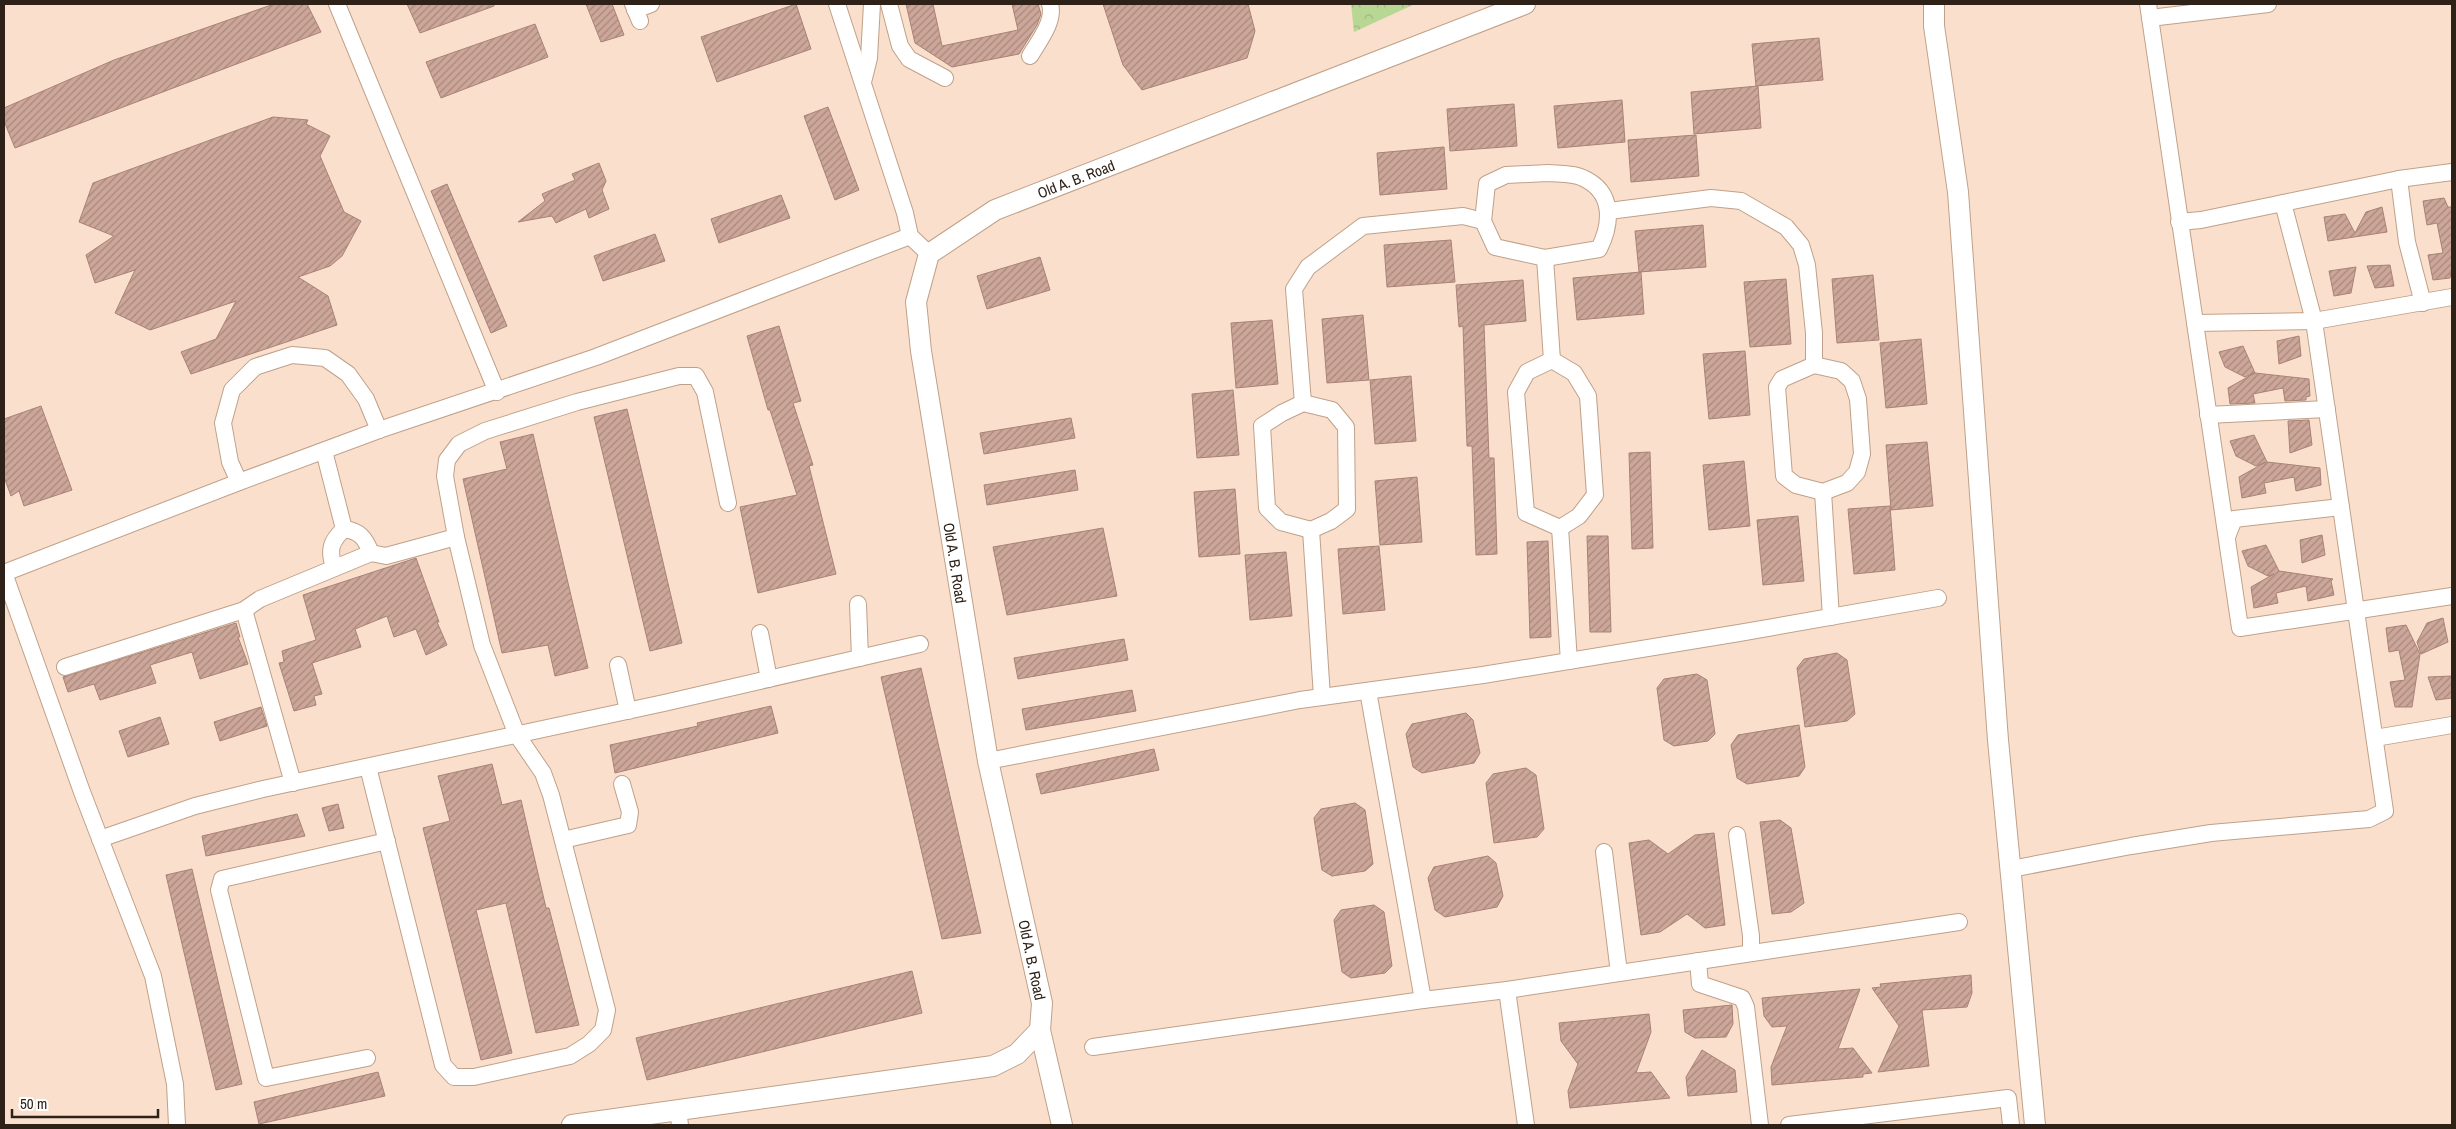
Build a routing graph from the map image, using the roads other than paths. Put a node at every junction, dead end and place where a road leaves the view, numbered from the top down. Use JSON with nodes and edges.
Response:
{"nodes":[{"id":1,"x":337,"y":4,"type":"edge"},
{"id":2,"x":651,"y":4,"type":"edge"},
{"id":3,"x":838,"y":4,"type":"edge"},
{"id":4,"x":872,"y":4,"type":"edge"},
{"id":5,"x":889,"y":4,"type":"edge"},
{"id":6,"x":1050,"y":4,"type":"edge"},
{"id":7,"x":1525,"y":4,"type":"edge"},
{"id":8,"x":1934,"y":4,"type":"edge"},
{"id":9,"x":2257,"y":4,"type":"edge"},
{"id":10,"x":636,"y":11,"type":"edge"},
{"id":11,"x":2149,"y":11,"type":"edge"},
{"id":12,"x":1030,"y":56,"type":"dead end"},
{"id":13,"x":945,"y":78,"type":"dead end"},
{"id":14,"x":863,"y":82,"type":"junction"},
{"id":15,"x":2452,"y":172,"type":"edge"},
{"id":16,"x":2399,"y":179,"type":"junction"},
{"id":17,"x":2283,"y":203,"type":"junction"},
{"id":18,"x":1609,"y":211,"type":"junction"},
{"id":19,"x":1483,"y":221,"type":"junction"},
{"id":20,"x":2179,"y":222,"type":"junction"},
{"id":21,"x":910,"y":236,"type":"junction"},
{"id":22,"x":929,"y":254,"type":"junction"},
{"id":23,"x":1546,"y":258,"type":"junction"},
{"id":24,"x":2452,"y":297,"type":"edge"},
{"id":25,"x":2423,"y":303,"type":"junction"},
{"id":26,"x":2314,"y":321,"type":"junction"},
{"id":27,"x":2194,"y":323,"type":"junction"},
{"id":28,"x":1552,"y":360,"type":"junction"},
{"id":29,"x":1814,"y":365,"type":"junction"},
{"id":30,"x":497,"y":392,"type":"junction"},
{"id":31,"x":1303,"y":403,"type":"junction"},
{"id":32,"x":2326,"y":408,"type":"junction"},
{"id":33,"x":2208,"y":415,"type":"junction"},
{"id":34,"x":379,"y":430,"type":"junction"},
{"id":35,"x":324,"y":451,"type":"junction"},
{"id":36,"x":239,"y":482,"type":"junction"},
{"id":37,"x":1823,"y":492,"type":"junction"},
{"id":38,"x":728,"y":503,"type":"dead end"},
{"id":39,"x":2341,"y":507,"type":"junction"},
{"id":40,"x":1560,"y":528,"type":"junction"},
{"id":41,"x":344,"y":529,"type":"junction"},
{"id":42,"x":1311,"y":530,"type":"junction"},
{"id":43,"x":456,"y":537,"type":"junction"},
{"id":44,"x":2227,"y":537,"type":"junction"},
{"id":45,"x":371,"y":553,"type":"junction"},
{"id":46,"x":334,"y":567,"type":"junction"},
{"id":47,"x":4,"y":573,"type":"edge"},
{"id":48,"x":2452,"y":596,"type":"edge"},
{"id":49,"x":1938,"y":598,"type":"dead end"},
{"id":50,"x":858,"y":604,"type":"dead end"},
{"id":51,"x":244,"y":610,"type":"junction"},
{"id":52,"x":2357,"y":610,"type":"junction"},
{"id":53,"x":1831,"y":617,"type":"junction"},
{"id":54,"x":760,"y":634,"type":"dead end"},
{"id":55,"x":920,"y":644,"type":"dead end"},
{"id":56,"x":860,"y":658,"type":"junction"},
{"id":57,"x":1569,"y":661,"type":"junction"},
{"id":58,"x":618,"y":665,"type":"dead end"},
{"id":59,"x":65,"y":667,"type":"dead end"},
{"id":60,"x":769,"y":679,"type":"junction"},
{"id":61,"x":1368,"y":691,"type":"junction"},
{"id":62,"x":1322,"y":697,"type":"junction"},
{"id":63,"x":628,"y":711,"type":"junction"},
{"id":64,"x":2452,"y":725,"type":"edge"},
{"id":65,"x":517,"y":735,"type":"junction"},
{"id":66,"x":2375,"y":738,"type":"junction"},
{"id":67,"x":988,"y":761,"type":"junction"},
{"id":68,"x":368,"y":767,"type":"junction"},
{"id":69,"x":293,"y":783,"type":"junction"},
{"id":70,"x":622,"y":784,"type":"dead end"},
{"id":71,"x":1737,"y":835,"type":"dead end"},
{"id":72,"x":100,"y":839,"type":"junction"},
{"id":73,"x":563,"y":840,"type":"junction"},
{"id":74,"x":386,"y":842,"type":"junction"},
{"id":75,"x":1604,"y":852,"type":"dead end"},
{"id":76,"x":2011,"y":869,"type":"junction"},
{"id":77,"x":1959,"y":922,"type":"dead end"},
{"id":78,"x":1751,"y":953,"type":"junction"},
{"id":79,"x":1698,"y":961,"type":"junction"},
{"id":80,"x":1620,"y":973,"type":"junction"},
{"id":81,"x":1507,"y":990,"type":"junction"},
{"id":82,"x":1423,"y":1000,"type":"junction"},
{"id":83,"x":1040,"y":1030,"type":"junction"},
{"id":84,"x":1093,"y":1047,"type":"dead end"},
{"id":85,"x":367,"y":1058,"type":"dead end"},
{"id":86,"x":679,"y":1118,"type":"edge"},
{"id":87,"x":177,"y":1125,"type":"edge"},
{"id":88,"x":572,"y":1125,"type":"edge"},
{"id":89,"x":1062,"y":1125,"type":"edge"},
{"id":90,"x":1526,"y":1125,"type":"edge"},
{"id":91,"x":1760,"y":1125,"type":"edge"},
{"id":92,"x":1789,"y":1125,"type":"edge"},
{"id":93,"x":2011,"y":1125,"type":"edge"},
{"id":94,"x":2035,"y":1125,"type":"edge"}],
"edges":[{"from":1,"to":30,"type":"street"},
{"from":2,"to":10,"type":"street"},
{"from":3,"to":14,"type":"street"},
{"from":4,"to":14,"type":"street"},
{"from":5,"to":13,"type":"street"},
{"from":6,"to":12,"type":"street"},
{"from":7,"to":22,"type":"street","name":"Old A. B. Road"},
{"from":8,"to":76,"type":"street"},
{"from":9,"to":11,"type":"street"},
{"from":11,"to":20,"type":"street"},
{"from":14,"to":21,"type":"street"},
{"from":15,"to":16,"type":"street"},
{"from":16,"to":17,"type":"street"},
{"from":16,"to":25,"type":"street"},
{"from":17,"to":20,"type":"street"},
{"from":17,"to":26,"type":"street"},
{"from":18,"to":19,"type":"street"},
{"from":18,"to":23,"type":"street"},
{"from":18,"to":29,"type":"street"},
{"from":19,"to":23,"type":"street"},
{"from":19,"to":31,"type":"street"},
{"from":20,"to":27,"type":"street"},
{"from":21,"to":22,"type":"street"},
{"from":21,"to":30,"type":"street"},
{"from":22,"to":67,"type":"street","name":"Old A. B. Road"},
{"from":23,"to":28,"type":"street"},
{"from":24,"to":25,"type":"street"},
{"from":25,"to":26,"type":"street"},
{"from":26,"to":27,"type":"street"},
{"from":26,"to":32,"type":"street"},
{"from":27,"to":33,"type":"street"},
{"from":28,"to":40,"type":"street"},
{"from":28,"to":40,"type":"street"},
{"from":29,"to":37,"type":"street"},
{"from":29,"to":37,"type":"street"},
{"from":30,"to":34,"type":"street"},
{"from":31,"to":42,"type":"street"},
{"from":31,"to":42,"type":"street"},
{"from":32,"to":33,"type":"street"},
{"from":32,"to":39,"type":"street"},
{"from":33,"to":44,"type":"street"},
{"from":34,"to":35,"type":"street"},
{"from":34,"to":36,"type":"street"},
{"from":35,"to":36,"type":"street"},
{"from":35,"to":41,"type":"street"},
{"from":36,"to":47,"type":"street"},
{"from":37,"to":53,"type":"street"},
{"from":38,"to":43,"type":"street"},
{"from":39,"to":44,"type":"street"},
{"from":39,"to":52,"type":"street"},
{"from":40,"to":57,"type":"street"},
{"from":41,"to":45,"type":"street"},
{"from":41,"to":46,"type":"street"},
{"from":42,"to":62,"type":"street"},
{"from":43,"to":45,"type":"street"},
{"from":43,"to":65,"type":"street"},
{"from":44,"to":52,"type":"street"},
{"from":45,"to":46,"type":"street"},
{"from":46,"to":51,"type":"street"},
{"from":47,"to":72,"type":"street"},
{"from":48,"to":52,"type":"street"},
{"from":49,"to":53,"type":"street"},
{"from":50,"to":56,"type":"street"},
{"from":51,"to":59,"type":"street"},
{"from":51,"to":69,"type":"street"},
{"from":52,"to":66,"type":"street"},
{"from":53,"to":57,"type":"street"},
{"from":54,"to":60,"type":"street"},
{"from":55,"to":56,"type":"street"},
{"from":56,"to":60,"type":"street"},
{"from":57,"to":61,"type":"street"},
{"from":58,"to":63,"type":"street"},
{"from":60,"to":63,"type":"street"},
{"from":61,"to":62,"type":"street"},
{"from":61,"to":82,"type":"street"},
{"from":62,"to":67,"type":"street"},
{"from":63,"to":65,"type":"street"},
{"from":64,"to":66,"type":"street"},
{"from":65,"to":68,"type":"street"},
{"from":65,"to":73,"type":"street"},
{"from":66,"to":76,"type":"street"},
{"from":67,"to":83,"type":"street","name":"Old A. B. Road"},
{"from":68,"to":69,"type":"street"},
{"from":68,"to":74,"type":"street"},
{"from":69,"to":72,"type":"street"},
{"from":70,"to":73,"type":"street"},
{"from":71,"to":78,"type":"street"},
{"from":72,"to":87,"type":"street"},
{"from":73,"to":74,"type":"street"},
{"from":74,"to":85,"type":"street"},
{"from":75,"to":80,"type":"street"},
{"from":76,"to":94,"type":"street"},
{"from":77,"to":78,"type":"street"},
{"from":78,"to":79,"type":"street"},
{"from":79,"to":80,"type":"street"},
{"from":79,"to":91,"type":"street"},
{"from":80,"to":81,"type":"street"},
{"from":81,"to":82,"type":"street"},
{"from":81,"to":90,"type":"street"},
{"from":82,"to":84,"type":"street"},
{"from":83,"to":86,"type":"street"},
{"from":83,"to":89,"type":"street","name":"Old A. B. Road"},
{"from":86,"to":88,"type":"street"},
{"from":92,"to":93,"type":"street"}]}
